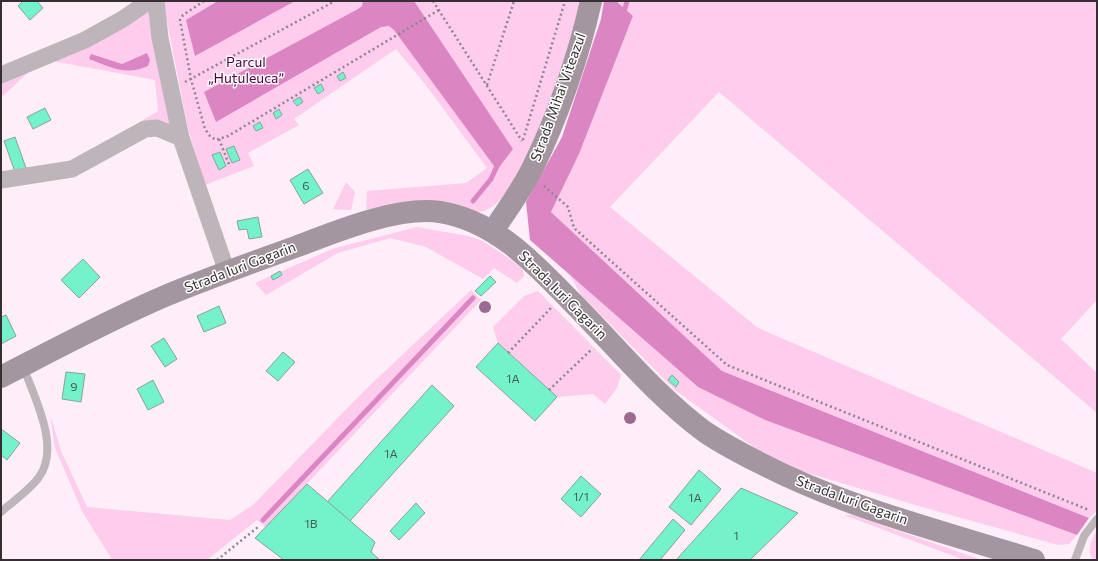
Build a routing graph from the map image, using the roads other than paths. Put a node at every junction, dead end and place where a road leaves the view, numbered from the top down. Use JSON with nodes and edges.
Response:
{"nodes":[{"id":1,"x":149,"y":1,"type":"edge"},
{"id":2,"x":156,"y":1,"type":"edge"},
{"id":3,"x":591,"y":1,"type":"edge"},
{"id":4,"x":1,"y":75,"type":"edge"},
{"id":5,"x":181,"y":138,"type":"junction"},
{"id":6,"x":1,"y":180,"type":"edge"},
{"id":7,"x":493,"y":231,"type":"junction"},
{"id":8,"x":227,"y":272,"type":"junction"},
{"id":9,"x":22,"y":366,"type":"junction"},
{"id":10,"x":1,"y":377,"type":"edge"},
{"id":11,"x":1,"y":512,"type":"edge"},
{"id":12,"x":1097,"y":519,"type":"edge"},
{"id":13,"x":1034,"y":560,"type":"edge"},
{"id":14,"x":1075,"y":560,"type":"edge"}],
"edges":[{"from":1,"to":4,"type":"street"},
{"from":2,"to":5,"type":"street"},
{"from":3,"to":7,"type":"main road","name":"Strada Mihai Viteazul"},
{"from":5,"to":6,"type":"street"},
{"from":5,"to":8,"type":"street"},
{"from":7,"to":8,"type":"main road","name":"Strada Iuri Gagarin"},
{"from":7,"to":13,"type":"main road","name":"Strada Iuri Gagarin"},
{"from":8,"to":9,"type":"main road","name":"Strada Iuri Gagarin"},
{"from":9,"to":10,"type":"main road","name":"Strada Iuri Gagarin"},
{"from":9,"to":11,"type":"lane"},
{"from":12,"to":14,"type":"lane"}]}
